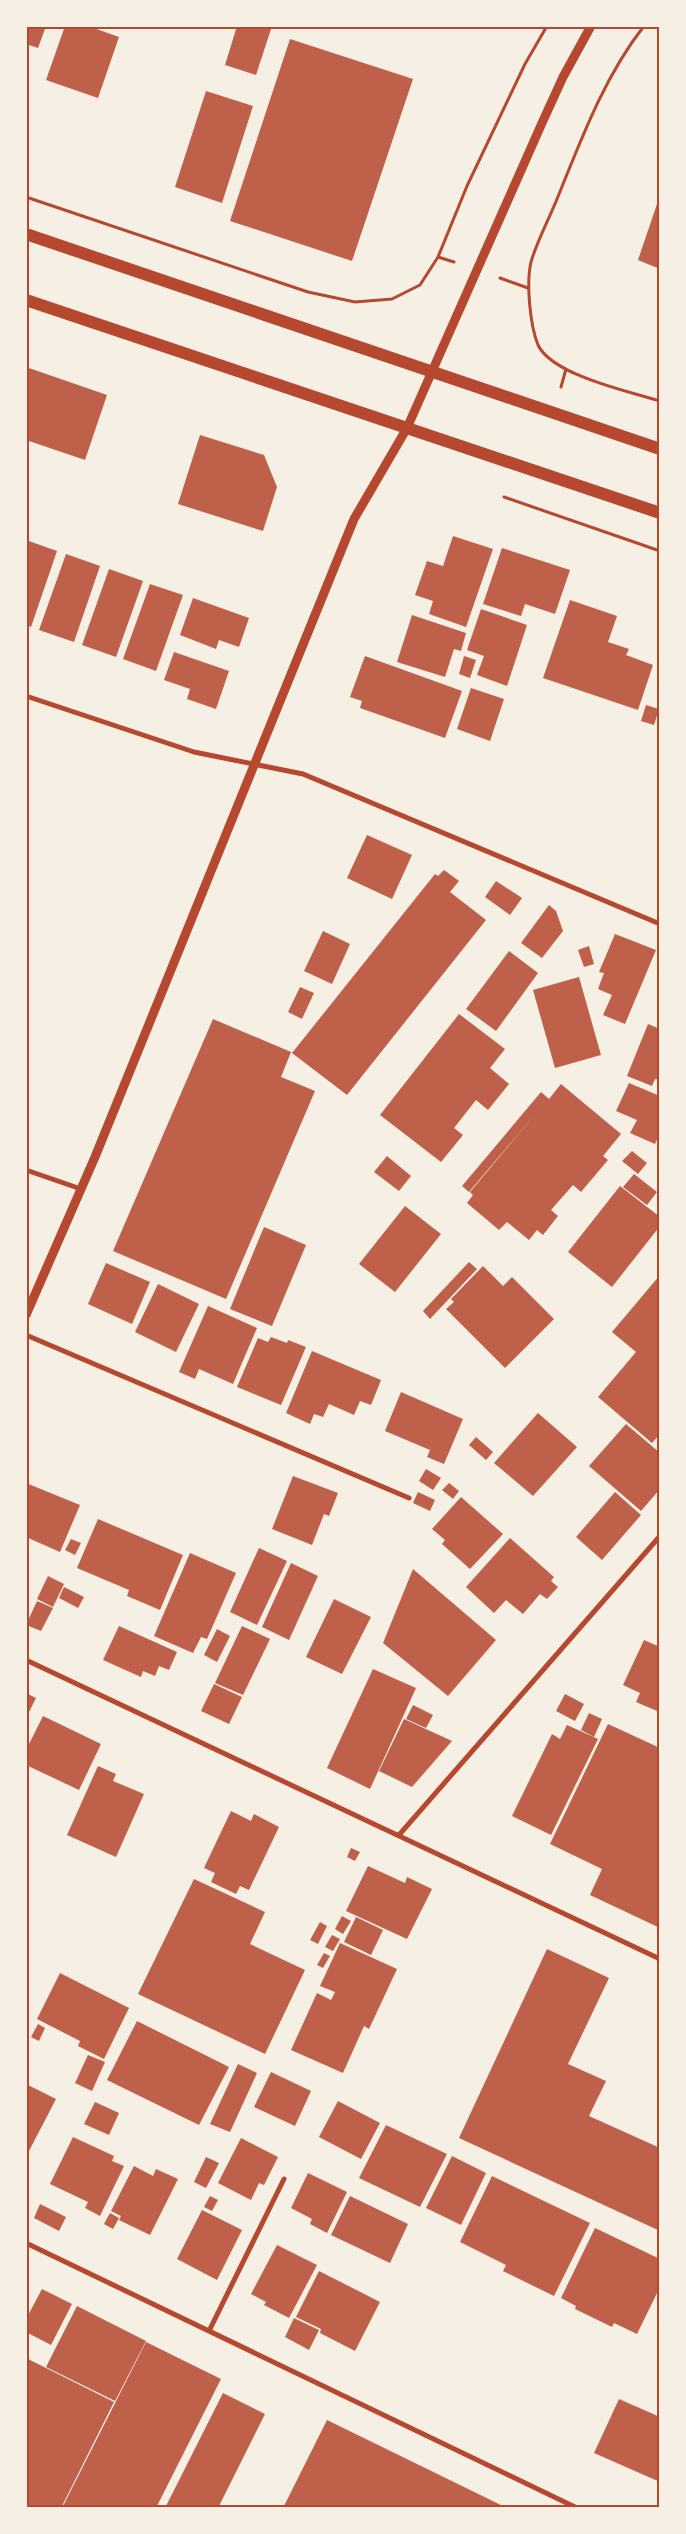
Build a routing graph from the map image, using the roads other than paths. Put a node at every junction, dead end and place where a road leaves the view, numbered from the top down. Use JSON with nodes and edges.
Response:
{"nodes":[{"id":1,"x":592,"y":26,"type":"edge"},
{"id":2,"x":26,"y":234,"type":"edge"},
{"id":3,"x":26,"y":300,"type":"edge"},
{"id":4,"x":432,"y":371,"type":"junction"},
{"id":5,"x":407,"y":428,"type":"junction"},
{"id":6,"x":660,"y":449,"type":"edge"},
{"id":7,"x":660,"y":513,"type":"edge"},
{"id":8,"x":26,"y":696,"type":"edge"},
{"id":9,"x":255,"y":766,"type":"junction"},
{"id":10,"x":660,"y":924,"type":"edge"},
{"id":11,"x":26,"y":1170,"type":"edge"},
{"id":12,"x":81,"y":1188,"type":"junction"},
{"id":13,"x":26,"y":1314,"type":"edge"},
{"id":14,"x":26,"y":1335,"type":"edge"},
{"id":15,"x":409,"y":1498,"type":"dead end"},
{"id":16,"x":660,"y":1536,"type":"edge"},
{"id":17,"x":26,"y":1660,"type":"edge"},
{"id":18,"x":399,"y":1835,"type":"junction"},
{"id":19,"x":660,"y":1959,"type":"edge"},
{"id":20,"x":284,"y":2179,"type":"dead end"},
{"id":21,"x":26,"y":2243,"type":"edge"},
{"id":22,"x":208,"y":2331,"type":"junction"},
{"id":23,"x":577,"y":2508,"type":"edge"}],
"edges":[{"from":1,"to":4,"type":"street"},
{"from":2,"to":4,"type":"main road"},
{"from":3,"to":5,"type":"main road"},
{"from":4,"to":5,"type":"street"},
{"from":4,"to":6,"type":"main road"},
{"from":5,"to":7,"type":"main road"},
{"from":5,"to":9,"type":"street"},
{"from":8,"to":9,"type":"street"},
{"from":9,"to":10,"type":"street"},
{"from":9,"to":12,"type":"street"},
{"from":11,"to":12,"type":"street"},
{"from":12,"to":13,"type":"street"},
{"from":14,"to":15,"type":"street"},
{"from":16,"to":18,"type":"street"},
{"from":17,"to":18,"type":"street"},
{"from":18,"to":19,"type":"street"},
{"from":20,"to":22,"type":"street"},
{"from":21,"to":22,"type":"street"},
{"from":22,"to":23,"type":"street"}]}
